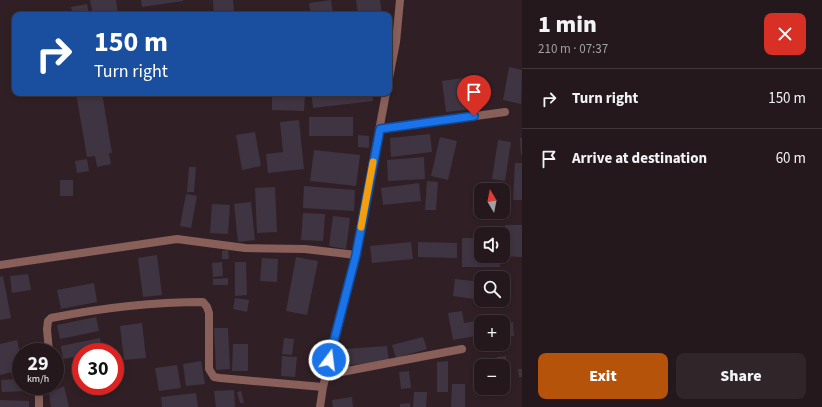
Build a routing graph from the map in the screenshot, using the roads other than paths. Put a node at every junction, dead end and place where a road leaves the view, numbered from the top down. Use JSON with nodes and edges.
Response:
{"nodes":[{"id":1,"x":400,"y":0,"type":"edge"},
{"id":2,"x":392,"y":63,"type":"edge"},
{"id":3,"x":386,"y":96,"type":"edge"},
{"id":4,"x":505,"y":112,"type":"dead end"},
{"id":5,"x":380,"y":129,"type":"junction"},
{"id":6,"x":356,"y":255,"type":"junction"},
{"id":7,"x":0,"y":265,"type":"edge"},
{"id":8,"x":48,"y":343,"type":"edge"},
{"id":9,"x":462,"y":349,"type":"dead end"},
{"id":10,"x":326,"y":375,"type":"junction"},
{"id":11,"x":323,"y":387,"type":"junction"},
{"id":12,"x":39,"y":395,"type":"edge"},
{"id":13,"x":39,"y":407,"type":"edge"},
{"id":14,"x":320,"y":407,"type":"edge"}],
"edges":[{"from":1,"to":2,"type":"street"},
{"from":3,"to":5,"type":"street"},
{"from":4,"to":5,"type":"street"},
{"from":5,"to":6,"type":"street"},
{"from":6,"to":7,"type":"street"},
{"from":6,"to":10,"type":"street"},
{"from":8,"to":11,"type":"street"},
{"from":9,"to":10,"type":"street"},
{"from":10,"to":11,"type":"street"},
{"from":11,"to":14,"type":"street"},
{"from":12,"to":13,"type":"street"}]}
